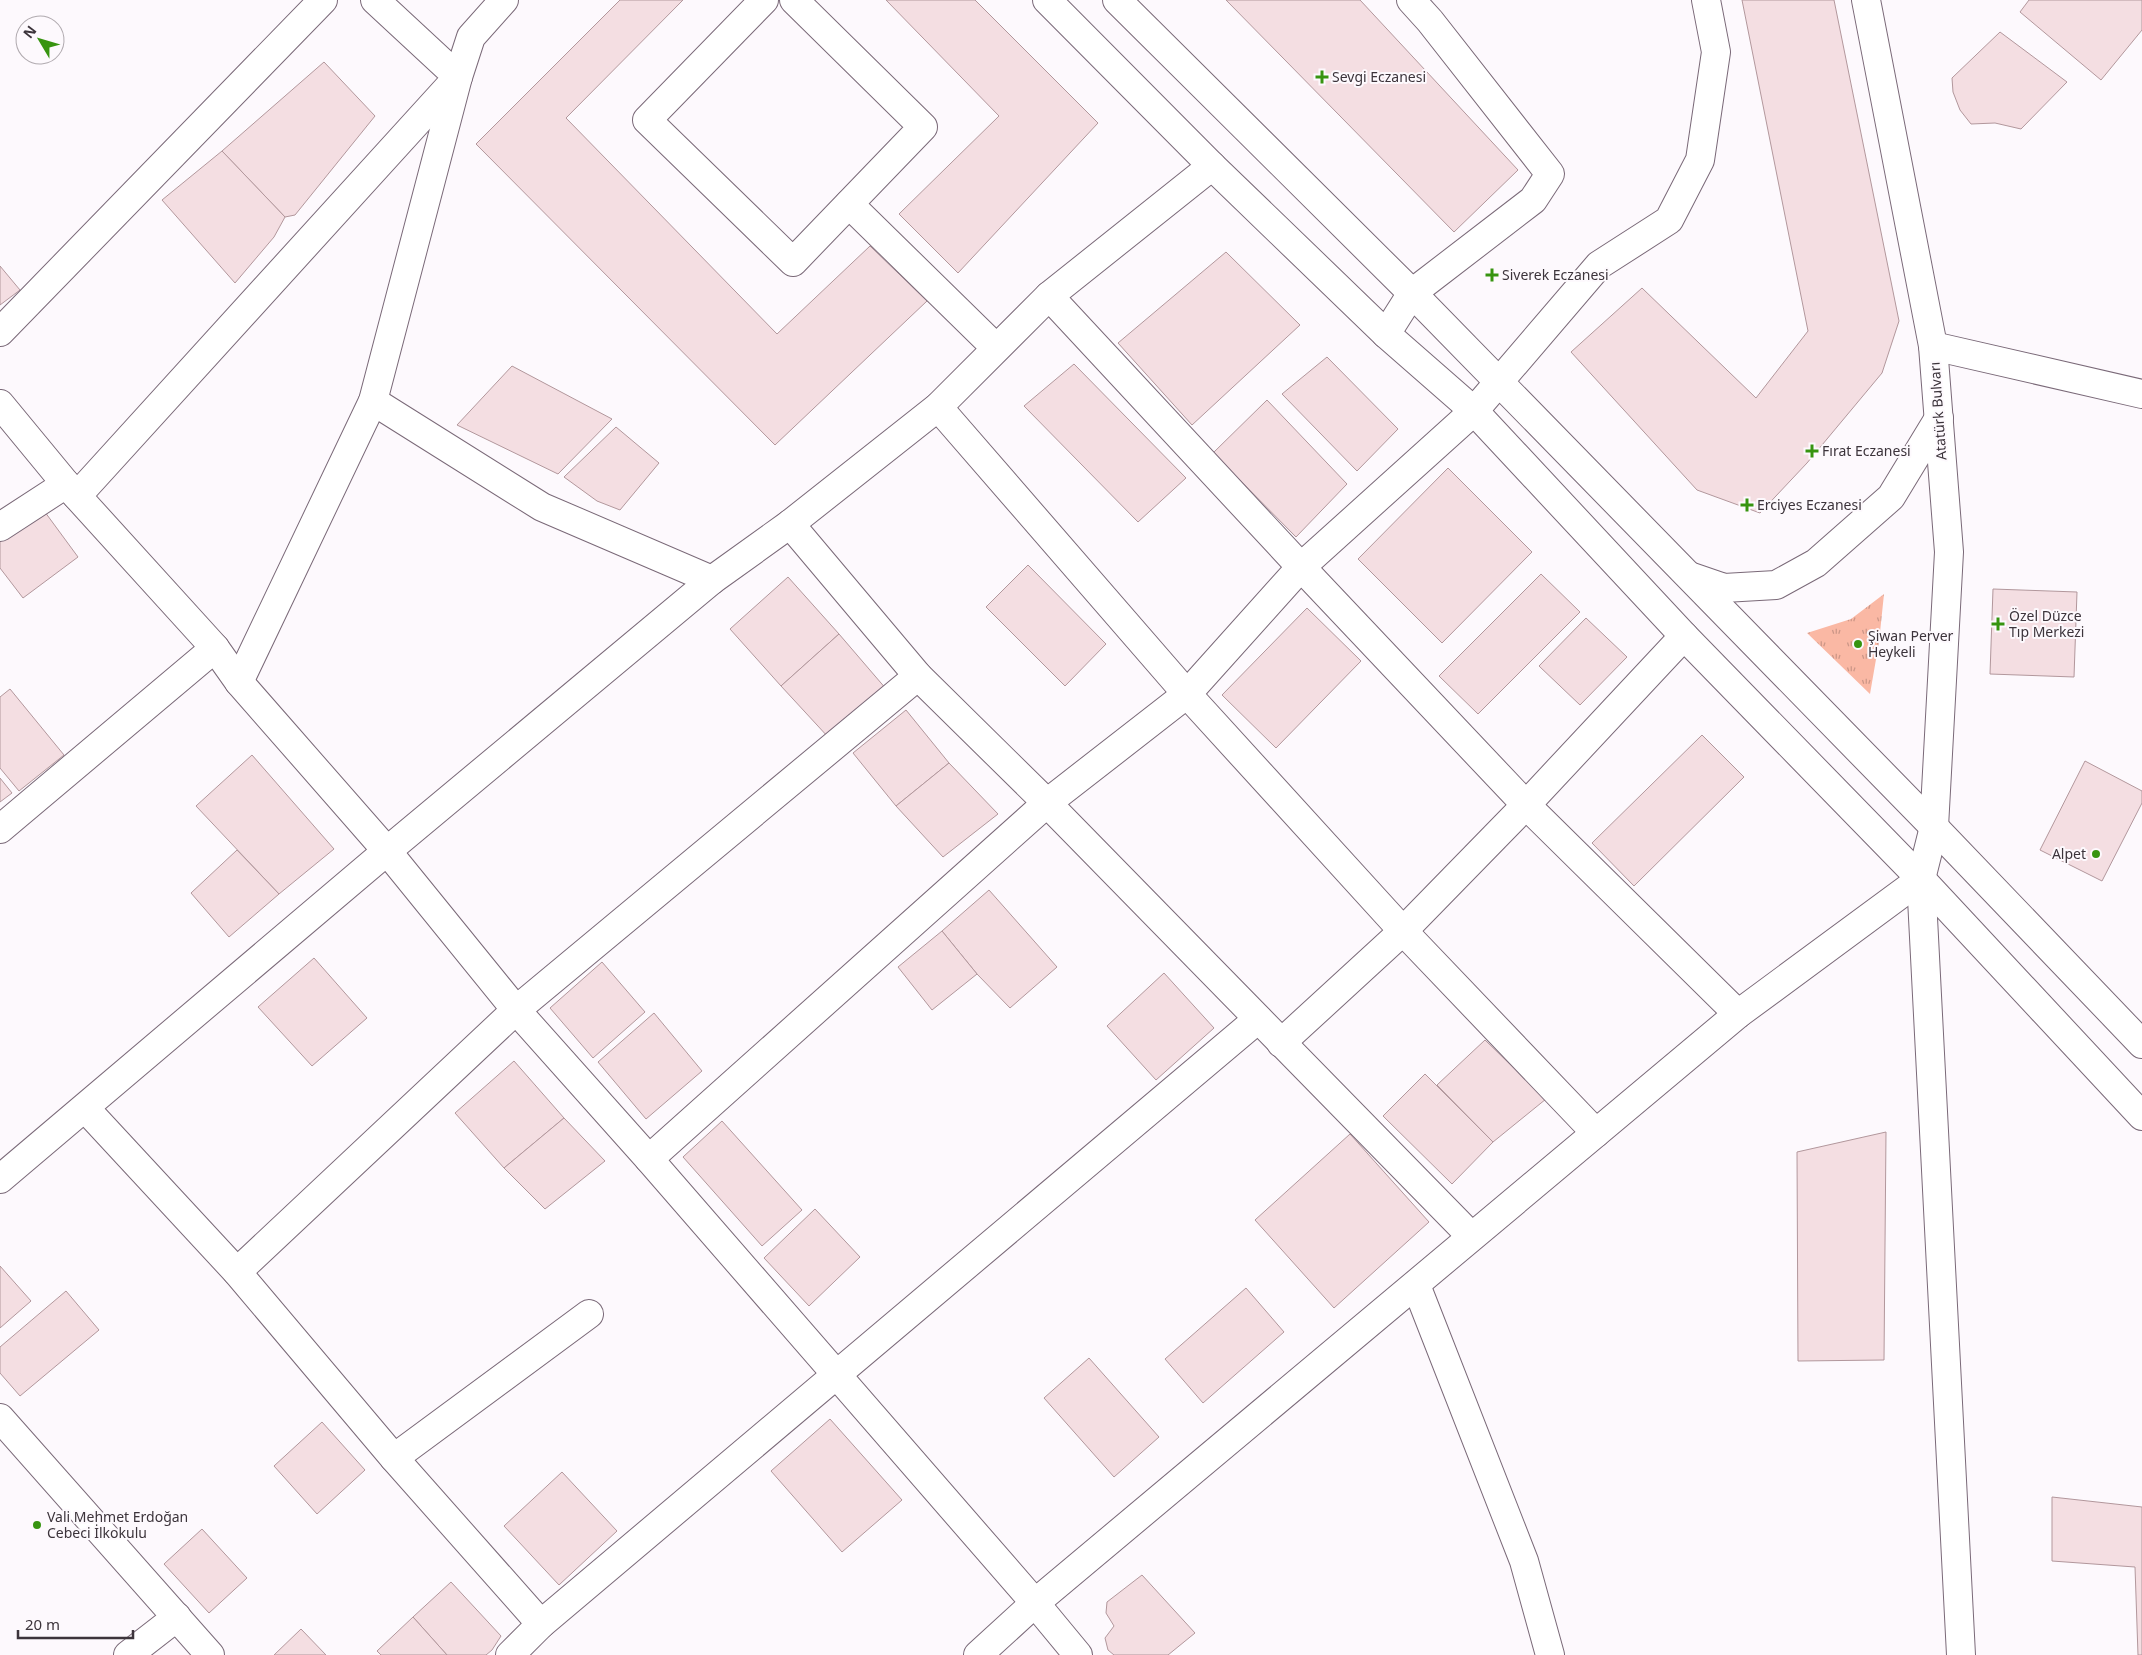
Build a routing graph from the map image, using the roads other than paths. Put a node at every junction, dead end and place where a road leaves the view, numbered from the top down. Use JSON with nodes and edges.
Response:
{"nodes":[{"id":1,"x":323,"y":0,"type":"edge"},
{"id":2,"x":375,"y":0,"type":"edge"},
{"id":3,"x":504,"y":0,"type":"edge"},
{"id":4,"x":764,"y":0,"type":"edge"},
{"id":5,"x":794,"y":0,"type":"edge"},
{"id":6,"x":1046,"y":0,"type":"edge"},
{"id":7,"x":1117,"y":0,"type":"edge"},
{"id":8,"x":1411,"y":0,"type":"edge"},
{"id":9,"x":1706,"y":0,"type":"edge"},
{"id":10,"x":1866,"y":0,"type":"edge"},
{"id":11,"x":458,"y":77,"type":"junction"},
{"id":12,"x":1212,"y":166,"type":"junction"},
{"id":13,"x":849,"y":204,"type":"junction"},
{"id":14,"x":1412,"y":293,"type":"junction"},
{"id":15,"x":1048,"y":296,"type":"junction"},
{"id":16,"x":0,"y":332,"type":"edge"},
{"id":17,"x":1386,"y":334,"type":"junction"},
{"id":18,"x":1933,"y":346,"type":"junction"},
{"id":19,"x":996,"y":348,"type":"junction"},
{"id":20,"x":1500,"y":382,"type":"junction"},
{"id":21,"x":2142,"y":394,"type":"edge"},
{"id":22,"x":373,"y":401,"type":"junction"},
{"id":23,"x":0,"y":404,"type":"edge"},
{"id":24,"x":938,"y":407,"type":"junction"},
{"id":25,"x":1474,"y":411,"type":"junction"},
{"id":26,"x":1939,"y":418,"type":"junction"},
{"id":27,"x":71,"y":490,"type":"junction"},
{"id":28,"x":790,"y":524,"type":"junction"},
{"id":29,"x":0,"y":527,"type":"edge"},
{"id":30,"x":1300,"y":567,"type":"junction"},
{"id":31,"x":1689,"y":577,"type":"junction"},
{"id":32,"x":712,"y":580,"type":"junction"},
{"id":33,"x":1684,"y":636,"type":"junction"},
{"id":34,"x":215,"y":648,"type":"junction"},
{"id":35,"x":918,"y":676,"type":"junction"},
{"id":36,"x":239,"y":682,"type":"junction"},
{"id":37,"x":1187,"y":694,"type":"junction"},
{"id":38,"x":1047,"y":803,"type":"junction"},
{"id":39,"x":1526,"y":805,"type":"junction"},
{"id":40,"x":1934,"y":827,"type":"junction"},
{"id":41,"x":0,"y":829,"type":"edge"},
{"id":42,"x":387,"y":851,"type":"junction"},
{"id":43,"x":1921,"y":879,"type":"junction"},
{"id":44,"x":1403,"y":931,"type":"junction"},
{"id":45,"x":516,"y":1010,"type":"junction"},
{"id":46,"x":1738,"y":1014,"type":"junction"},
{"id":47,"x":1258,"y":1019,"type":"junction"},
{"id":48,"x":1281,"y":1043,"type":"junction"},
{"id":49,"x":2142,"y":1044,"type":"edge"},
{"id":50,"x":85,"y":1108,"type":"junction"},
{"id":51,"x":2142,"y":1116,"type":"edge"},
{"id":52,"x":1596,"y":1132,"type":"junction"},
{"id":53,"x":649,"y":1159,"type":"junction"},
{"id":54,"x":0,"y":1179,"type":"edge"},
{"id":55,"x":1471,"y":1236,"type":"junction"},
{"id":56,"x":237,"y":1272,"type":"junction"},
{"id":57,"x":1416,"y":1285,"type":"junction"},
{"id":58,"x":589,"y":1314,"type":"dead end"},
{"id":59,"x":837,"y":1376,"type":"junction"},
{"id":60,"x":0,"y":1418,"type":"edge"},
{"id":61,"x":394,"y":1458,"type":"junction"},
{"id":62,"x":1035,"y":1603,"type":"junction"},
{"id":63,"x":176,"y":1617,"type":"junction"},
{"id":64,"x":542,"y":1624,"type":"junction"},
{"id":65,"x":128,"y":1655,"type":"edge"},
{"id":66,"x":210,"y":1655,"type":"edge"},
{"id":67,"x":510,"y":1655,"type":"edge"},
{"id":68,"x":978,"y":1655,"type":"edge"},
{"id":69,"x":1078,"y":1655,"type":"edge"},
{"id":70,"x":1550,"y":1655,"type":"edge"},
{"id":71,"x":1961,"y":1655,"type":"edge"}],
"edges":[{"from":1,"to":16,"type":"street"},
{"from":2,"to":11,"type":"street"},
{"from":3,"to":11,"type":"street"},
{"from":4,"to":13,"type":"street"},
{"from":5,"to":13,"type":"street"},
{"from":6,"to":12,"type":"street"},
{"from":7,"to":14,"type":"street"},
{"from":8,"to":14,"type":"street"},
{"from":9,"to":20,"type":"street"},
{"from":10,"to":18,"type":"street","name":"Atatürk Bulvarı"},
{"from":11,"to":22,"type":"street"},
{"from":11,"to":27,"type":"street"},
{"from":12,"to":15,"type":"street"},
{"from":12,"to":17,"type":"street"},
{"from":13,"to":19,"type":"street"},
{"from":14,"to":17,"type":"street"},
{"from":14,"to":20,"type":"street"},
{"from":15,"to":19,"type":"street"},
{"from":15,"to":30,"type":"street"},
{"from":17,"to":25,"type":"street"},
{"from":18,"to":21,"type":"street"},
{"from":18,"to":26,"type":"street","name":"Atatürk Bulvarı"},
{"from":19,"to":24,"type":"street"},
{"from":20,"to":25,"type":"street"},
{"from":20,"to":31,"type":"street"},
{"from":22,"to":32,"type":"street"},
{"from":22,"to":36,"type":"street"},
{"from":23,"to":27,"type":"street"},
{"from":24,"to":28,"type":"street"},
{"from":24,"to":37,"type":"street"},
{"from":25,"to":30,"type":"street"},
{"from":25,"to":33,"type":"street"},
{"from":26,"to":31,"type":"street"},
{"from":26,"to":40,"type":"street","name":"Atatürk Bulvarı"},
{"from":27,"to":29,"type":"street"},
{"from":27,"to":34,"type":"street"},
{"from":28,"to":32,"type":"street"},
{"from":28,"to":35,"type":"street"},
{"from":30,"to":37,"type":"street"},
{"from":30,"to":39,"type":"street"},
{"from":31,"to":40,"type":"street"},
{"from":32,"to":42,"type":"street"},
{"from":33,"to":39,"type":"street"},
{"from":33,"to":43,"type":"street"},
{"from":34,"to":36,"type":"street"},
{"from":34,"to":41,"type":"street"},
{"from":35,"to":38,"type":"street"},
{"from":35,"to":45,"type":"street"},
{"from":36,"to":42,"type":"street"},
{"from":37,"to":38,"type":"street"},
{"from":37,"to":44,"type":"street"},
{"from":38,"to":47,"type":"street"},
{"from":38,"to":53,"type":"street"},
{"from":39,"to":44,"type":"street"},
{"from":39,"to":46,"type":"street"},
{"from":40,"to":43,"type":"street","name":"Atatürk Bulvarı"},
{"from":40,"to":49,"type":"street"},
{"from":42,"to":45,"type":"street"},
{"from":42,"to":50,"type":"street"},
{"from":43,"to":46,"type":"street"},
{"from":43,"to":51,"type":"street"},
{"from":43,"to":71,"type":"street","name":"Atatürk Bulvarı"},
{"from":44,"to":48,"type":"street"},
{"from":44,"to":52,"type":"street"},
{"from":45,"to":53,"type":"street"},
{"from":45,"to":56,"type":"street"},
{"from":46,"to":52,"type":"street"},
{"from":47,"to":48,"type":"street"},
{"from":47,"to":59,"type":"street"},
{"from":48,"to":55,"type":"street"},
{"from":50,"to":54,"type":"street"},
{"from":50,"to":56,"type":"street"},
{"from":52,"to":55,"type":"street"},
{"from":53,"to":59,"type":"street"},
{"from":55,"to":57,"type":"street"},
{"from":56,"to":61,"type":"street"},
{"from":57,"to":62,"type":"street"},
{"from":57,"to":70,"type":"street"},
{"from":58,"to":61,"type":"street"},
{"from":59,"to":62,"type":"street"},
{"from":59,"to":64,"type":"street"},
{"from":60,"to":63,"type":"street"},
{"from":61,"to":64,"type":"street"},
{"from":62,"to":68,"type":"street"},
{"from":62,"to":69,"type":"street"},
{"from":63,"to":65,"type":"street"},
{"from":63,"to":66,"type":"street"},
{"from":64,"to":67,"type":"street"}]}
